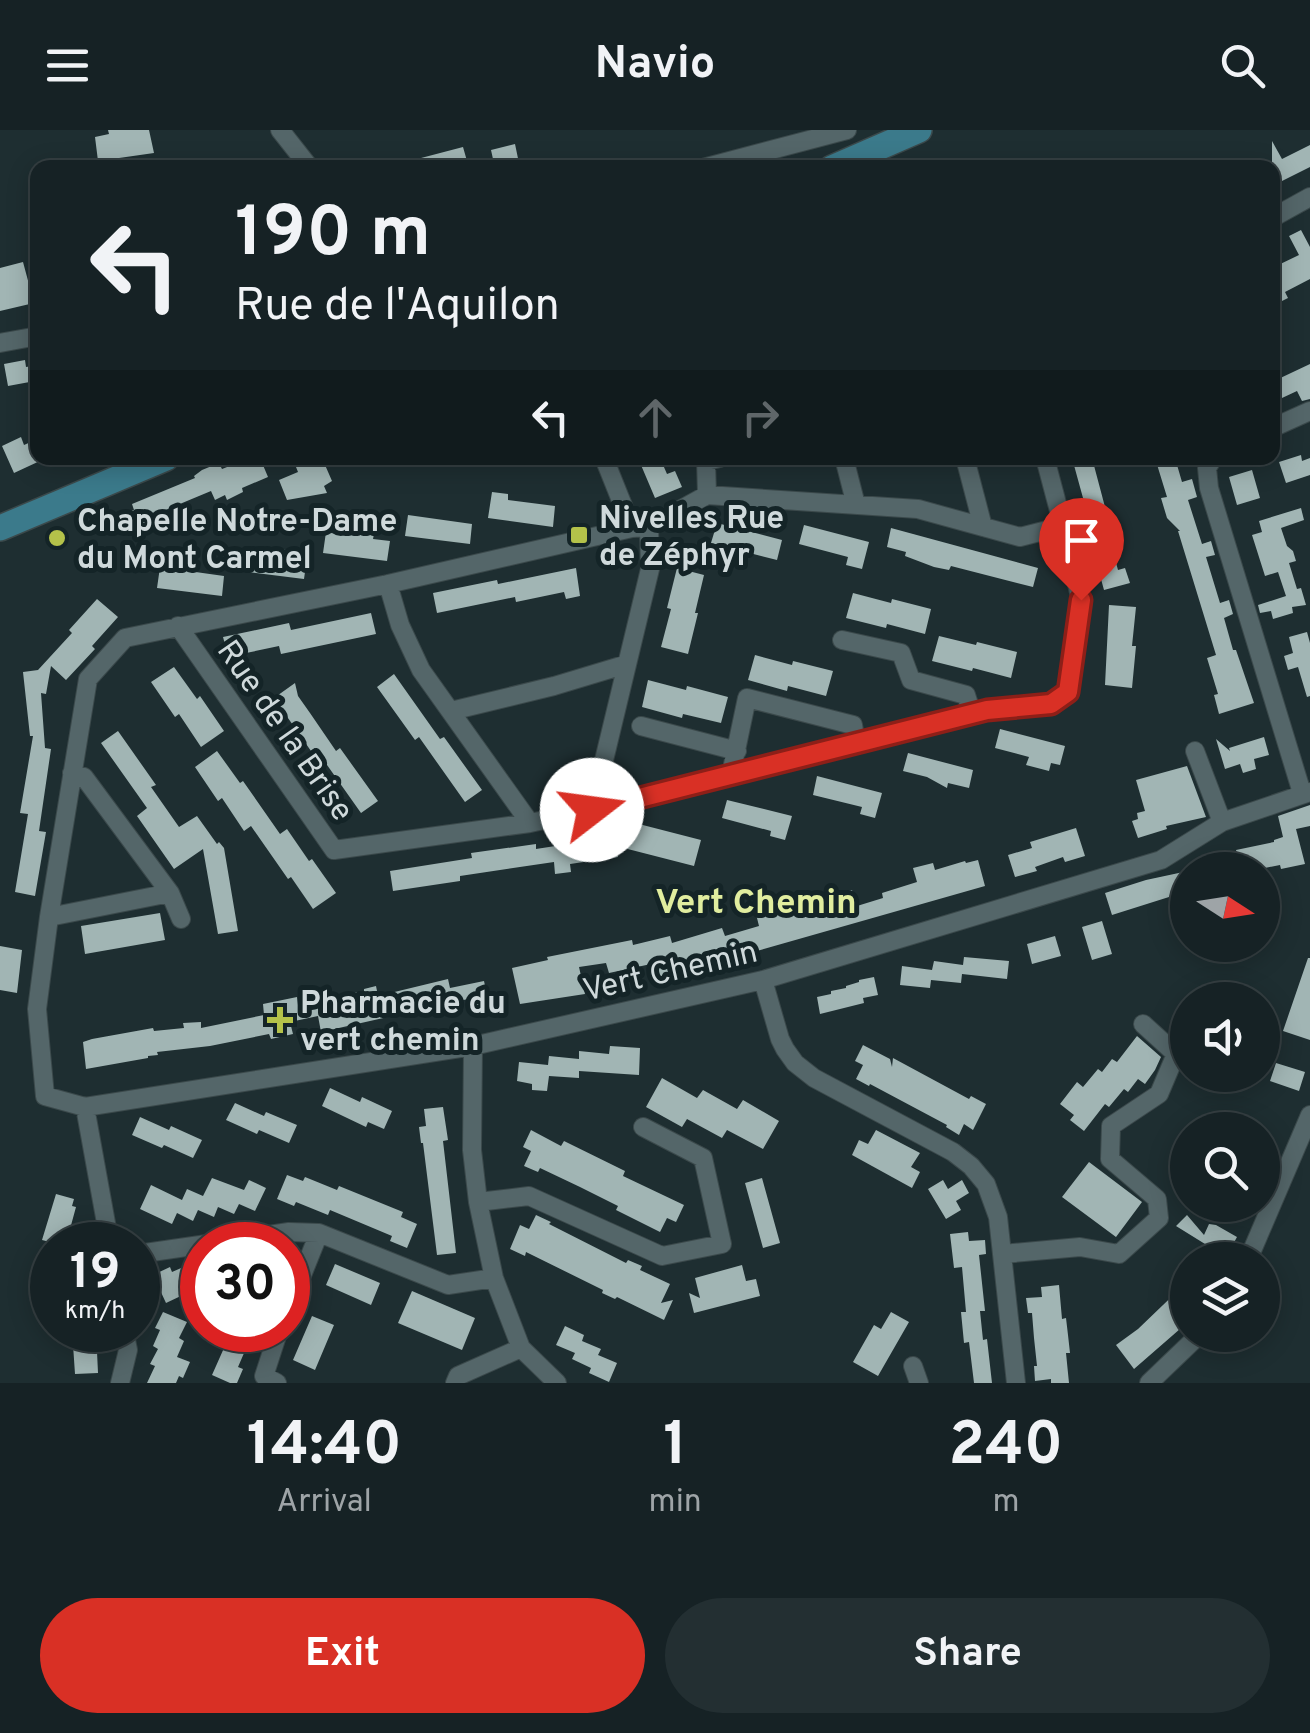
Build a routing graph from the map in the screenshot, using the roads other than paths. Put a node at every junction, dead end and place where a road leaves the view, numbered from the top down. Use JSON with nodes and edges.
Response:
{"nodes":[{"id":1,"x":280,"y":130,"type":"edge"},
{"id":2,"x":848,"y":130,"type":"edge"},
{"id":3,"x":919,"y":130,"type":"edge"},
{"id":4,"x":858,"y":156,"type":"junction"},
{"id":5,"x":304,"y":160,"type":"edge"},
{"id":6,"x":734,"y":160,"type":"edge"},
{"id":7,"x":849,"y":160,"type":"edge"},
{"id":8,"x":1310,"y":197,"type":"edge"},
{"id":9,"x":1280,"y":214,"type":"edge"},
{"id":10,"x":30,"y":337,"type":"edge"},
{"id":11,"x":0,"y":343,"type":"edge"},
{"id":12,"x":1310,"y":411,"type":"edge"},
{"id":13,"x":1280,"y":424,"type":"edge"},
{"id":14,"x":149,"y":465,"type":"edge"},
{"id":15,"x":608,"y":465,"type":"edge"},
{"id":16,"x":706,"y":465,"type":"edge"},
{"id":17,"x":846,"y":465,"type":"edge"},
{"id":18,"x":967,"y":465,"type":"edge"},
{"id":19,"x":1046,"y":465,"type":"edge"},
{"id":20,"x":1209,"y":465,"type":"edge"},
{"id":21,"x":708,"y":495,"type":"junction"},
{"id":22,"x":856,"y":505,"type":"junction"},
{"id":23,"x":1062,"y":526,"type":"junction"},
{"id":24,"x":984,"y":527,"type":"junction"},
{"id":25,"x":0,"y":528,"type":"edge"},
{"id":26,"x":641,"y":528,"type":"junction"},
{"id":27,"x":388,"y":584,"type":"junction"},
{"id":28,"x":178,"y":626,"type":"junction"},
{"id":29,"x":842,"y":640,"type":"dead end"},
{"id":30,"x":627,"y":664,"type":"junction"},
{"id":31,"x":452,"y":710,"type":"junction"},
{"id":32,"x":972,"y":714,"type":"junction"},
{"id":33,"x":641,"y":726,"type":"dead end"},
{"id":34,"x":856,"y":742,"type":"junction"},
{"id":35,"x":736,"y":751,"type":"junction"},
{"id":36,"x":1196,"y":752,"type":"dead end"},
{"id":37,"x":72,"y":773,"type":"junction"},
{"id":38,"x":731,"y":774,"type":"junction"},
{"id":39,"x":1306,"y":792,"type":"edge"},
{"id":40,"x":592,"y":810,"type":"junction"},
{"id":41,"x":1222,"y":822,"type":"junction"},
{"id":42,"x":530,"y":823,"type":"junction"},
{"id":43,"x":170,"y":893,"type":"junction"},
{"id":44,"x":49,"y":917,"type":"junction"},
{"id":45,"x":180,"y":919,"type":"dead end"},
{"id":46,"x":763,"y":980,"type":"junction"},
{"id":47,"x":1144,"y":1024,"type":"dead end"},
{"id":48,"x":473,"y":1046,"type":"junction"},
{"id":49,"x":85,"y":1107,"type":"junction"},
{"id":50,"x":1310,"y":1115,"type":"edge"},
{"id":51,"x":642,"y":1127,"type":"dead end"},
{"id":52,"x":478,"y":1202,"type":"junction"},
{"id":53,"x":106,"y":1222,"type":"edge"},
{"id":54,"x":319,"y":1233,"type":"junction"},
{"id":55,"x":1256,"y":1242,"type":"edge"},
{"id":56,"x":160,"y":1251,"type":"edge"},
{"id":57,"x":1003,"y":1254,"type":"junction"},
{"id":58,"x":310,"y":1255,"type":"edge"},
{"id":59,"x":494,"y":1278,"type":"junction"},
{"id":60,"x":521,"y":1348,"type":"junction"},
{"id":61,"x":128,"y":1352,"type":"edge"},
{"id":62,"x":272,"y":1352,"type":"edge"},
{"id":63,"x":1181,"y":1352,"type":"edge"},
{"id":64,"x":120,"y":1383,"type":"edge"},
{"id":65,"x":277,"y":1383,"type":"edge"},
{"id":66,"x":455,"y":1383,"type":"edge"},
{"id":67,"x":557,"y":1383,"type":"edge"},
{"id":68,"x":1016,"y":1383,"type":"edge"},
{"id":69,"x":1149,"y":1383,"type":"edge"}],
"edges":[{"from":1,"to":5,"type":"street"},
{"from":2,"to":4,"type":"street"},
{"from":2,"to":6,"type":"street"},
{"from":3,"to":4,"type":"main road"},
{"from":4,"to":7,"type":"main road"},
{"from":8,"to":9,"type":"street"},
{"from":10,"to":11,"type":"street"},
{"from":12,"to":13,"type":"street"},
{"from":14,"to":25,"type":"main road"},
{"from":15,"to":26,"type":"street"},
{"from":16,"to":21,"type":"street"},
{"from":17,"to":22,"type":"street"},
{"from":18,"to":24,"type":"street"},
{"from":19,"to":23,"type":"street","name":"Rue de la Brise"},
{"from":20,"to":39,"type":"street"},
{"from":21,"to":22,"type":"street"},
{"from":21,"to":26,"type":"street"},
{"from":22,"to":24,"type":"street"},
{"from":23,"to":24,"type":"street"},
{"from":23,"to":32,"type":"street","name":"Rue de la Brise"},
{"from":26,"to":27,"type":"street"},
{"from":26,"to":30,"type":"street"},
{"from":27,"to":28,"type":"street"},
{"from":27,"to":31,"type":"street"},
{"from":28,"to":37,"type":"street"},
{"from":28,"to":42,"type":"street","name":"Rue de la Brise"},
{"from":29,"to":32,"type":"street"},
{"from":30,"to":31,"type":"street"},
{"from":30,"to":40,"type":"street"},
{"from":31,"to":42,"type":"street"},
{"from":32,"to":34,"type":"street","name":"Rue de la Brise"},
{"from":33,"to":35,"type":"street"},
{"from":34,"to":35,"type":"street"},
{"from":34,"to":38,"type":"street","name":"Rue de la Brise"},
{"from":35,"to":38,"type":"street"},
{"from":36,"to":41,"type":"street"},
{"from":37,"to":43,"type":"street"},
{"from":37,"to":44,"type":"street"},
{"from":38,"to":40,"type":"street","name":"Rue de la Brise"},
{"from":39,"to":41,"type":"street","name":"Vert Chemin"},
{"from":40,"to":42,"type":"street","name":"Rue de la Brise"},
{"from":41,"to":46,"type":"street","name":"Vert Chemin"},
{"from":43,"to":44,"type":"street"},
{"from":43,"to":45,"type":"street"},
{"from":44,"to":49,"type":"street"},
{"from":46,"to":48,"type":"street","name":"Vert Chemin"},
{"from":46,"to":57,"type":"street"},
{"from":47,"to":57,"type":"street"},
{"from":48,"to":49,"type":"street","name":"Vert Chemin"},
{"from":48,"to":52,"type":"street"},
{"from":49,"to":53,"type":"street"},
{"from":50,"to":55,"type":"street"},
{"from":51,"to":52,"type":"street"},
{"from":52,"to":59,"type":"street"},
{"from":54,"to":56,"type":"street"},
{"from":54,"to":58,"type":"street"},
{"from":54,"to":59,"type":"street"},
{"from":57,"to":68,"type":"street"},
{"from":59,"to":60,"type":"street"},
{"from":60,"to":66,"type":"street"},
{"from":60,"to":67,"type":"street"},
{"from":61,"to":64,"type":"street"},
{"from":62,"to":65,"type":"street"},
{"from":63,"to":69,"type":"street"}]}
